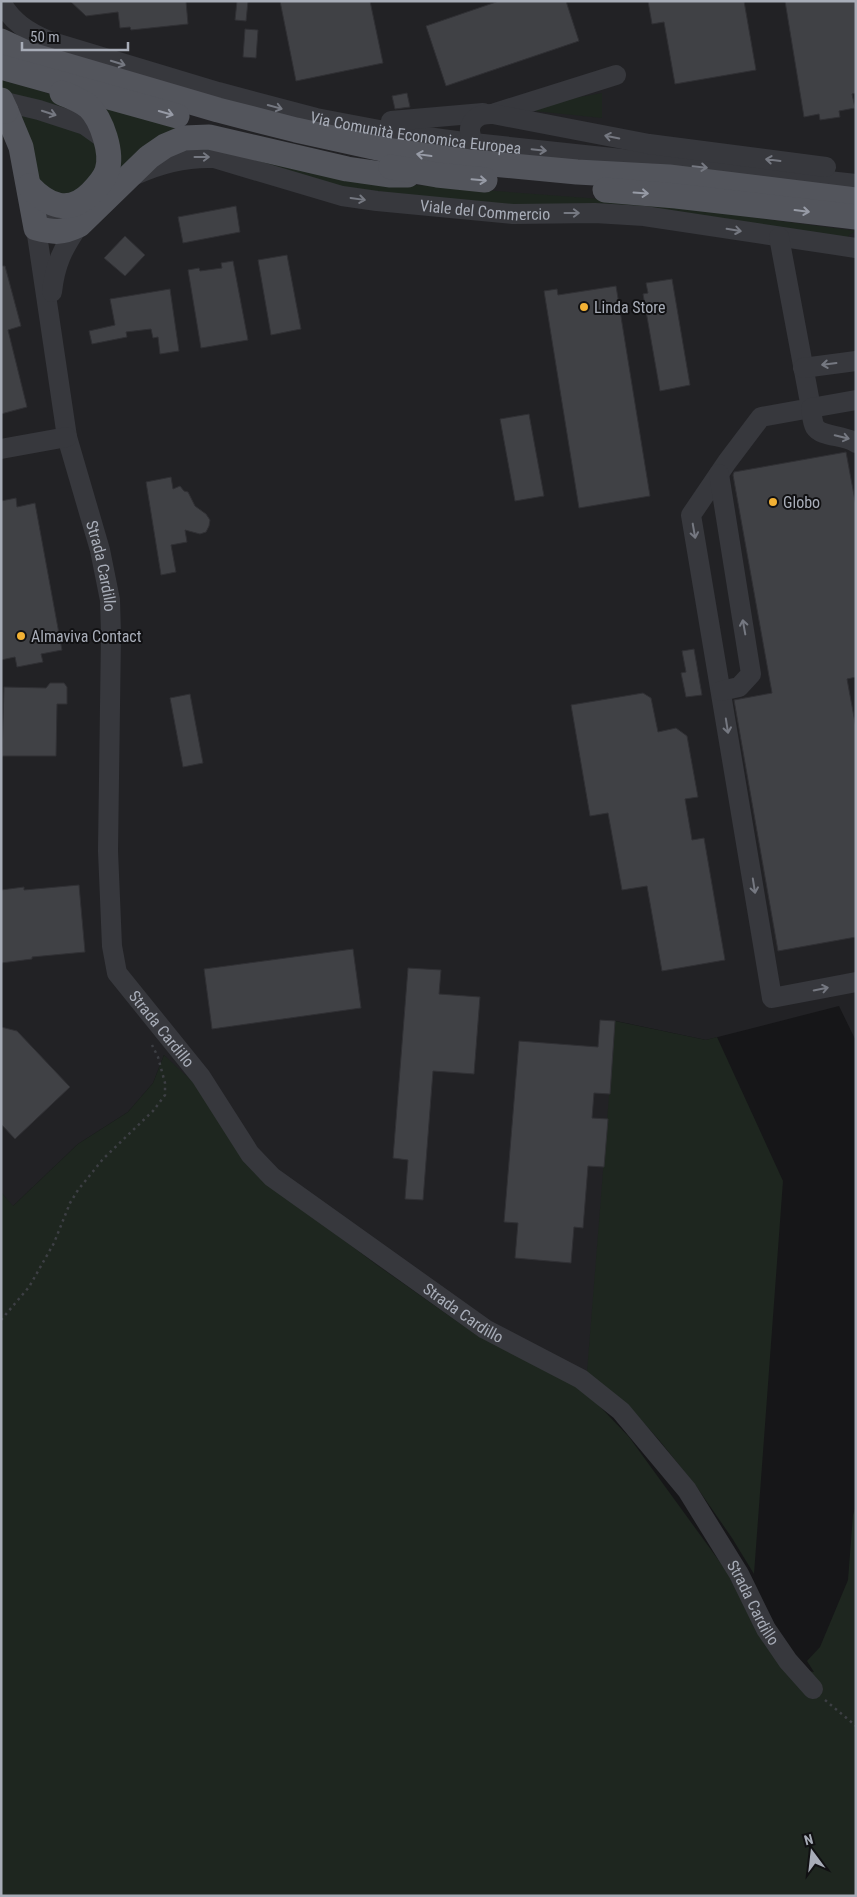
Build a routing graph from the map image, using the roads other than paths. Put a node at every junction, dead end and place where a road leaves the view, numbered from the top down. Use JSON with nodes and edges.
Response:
{"nodes":[{"id":1,"x":1,"y":2,"type":"edge"},
{"id":2,"x":1,"y":41,"type":"edge"},
{"id":3,"x":1,"y":48,"type":"edge"},
{"id":4,"x":31,"y":56,"type":"junction"},
{"id":5,"x":1,"y":67,"type":"edge"},
{"id":6,"x":616,"y":75,"type":"dead end"},
{"id":7,"x":3,"y":104,"type":"edge"},
{"id":8,"x":488,"y":113,"type":"junction"},
{"id":9,"x":390,"y":132,"type":"junction"},
{"id":10,"x":106,"y":140,"type":"junction"},
{"id":11,"x":474,"y":143,"type":"junction"},
{"id":12,"x":856,"y":170,"type":"edge"},
{"id":13,"x":437,"y":175,"type":"junction"},
{"id":14,"x":122,"y":181,"type":"junction"},
{"id":15,"x":856,"y":184,"type":"edge"},
{"id":16,"x":29,"y":186,"type":"junction"},
{"id":17,"x":856,"y":200,"type":"edge"},
{"id":18,"x":78,"y":214,"type":"junction"},
{"id":19,"x":856,"y":217,"type":"edge"},
{"id":20,"x":36,"y":228,"type":"junction"},
{"id":21,"x":780,"y":237,"type":"junction"},
{"id":22,"x":856,"y":248,"type":"edge"},
{"id":23,"x":49,"y":314,"type":"junction"},
{"id":24,"x":856,"y":361,"type":"edge"},
{"id":25,"x":803,"y":368,"type":"junction"},
{"id":26,"x":856,"y":400,"type":"edge"},
{"id":27,"x":810,"y":408,"type":"junction"},
{"id":28,"x":67,"y":437,"type":"junction"},
{"id":29,"x":856,"y":443,"type":"edge"},
{"id":30,"x":1,"y":449,"type":"edge"},
{"id":31,"x":719,"y":474,"type":"junction"},
{"id":32,"x":750,"y":663,"type":"junction"},
{"id":33,"x":717,"y":669,"type":"junction"},
{"id":34,"x":721,"y":691,"type":"junction"},
{"id":35,"x":856,"y":982,"type":"edge"},
{"id":36,"x":813,"y":1689,"type":"road end"}],
"edges":[{"from":1,"to":9,"type":"street","name":"Via Comunità Economica Europea","one_way":true},
{"from":2,"to":4,"type":"main road"},
{"from":3,"to":4,"type":"main road"},
{"from":17,"to":4,"type":"main road","one_way":true},
{"from":5,"to":10,"type":"main road"},
{"from":5,"to":13,"type":"main road","one_way":true},
{"from":6,"to":8,"type":"street"},
{"from":7,"to":10,"type":"street","one_way":true},
{"from":7,"to":16,"type":"main road","name":"Strada Cardillo"},
{"from":8,"to":9,"type":"street"},
{"from":8,"to":11,"type":"street"},
{"from":12,"to":8,"type":"street","one_way":true},
{"from":9,"to":11,"type":"street","name":"Via Comunità Economica Europea"},
{"from":10,"to":18,"type":"main road"},
{"from":11,"to":15,"type":"street","name":"Via Comunità Economica Europea","one_way":true},
{"from":13,"to":14,"type":"main road"},
{"from":13,"to":19,"type":"main road","one_way":true},
{"from":14,"to":18,"type":"main road"},
{"from":14,"to":21,"type":"street","name":"Viale del Commercio","one_way":true},
{"from":16,"to":18,"type":"main road"},
{"from":16,"to":20,"type":"main road","name":"Strada Cardillo"},
{"from":18,"to":20,"type":"main road"},
{"from":18,"to":23,"type":"street"},
{"from":20,"to":23,"type":"street","name":"Strada Cardillo"},
{"from":21,"to":22,"type":"street","name":"Viale del Commercio"},
{"from":21,"to":25,"type":"street"},
{"from":23,"to":28,"type":"street","name":"Strada Cardillo"},
{"from":24,"to":25,"type":"street","one_way":true},
{"from":25,"to":27,"type":"street"},
{"from":26,"to":27,"type":"street"},
{"from":27,"to":29,"type":"street","one_way":true},
{"from":27,"to":31,"type":"street"},
{"from":28,"to":30,"type":"street"},
{"from":28,"to":36,"type":"street","name":"Strada Cardillo"},
{"from":32,"to":31,"type":"street","one_way":true},
{"from":31,"to":33,"type":"street","one_way":true},
{"from":32,"to":33,"type":"street"},
{"from":32,"to":34,"type":"street"},
{"from":33,"to":34,"type":"street"},
{"from":34,"to":35,"type":"street","one_way":true}]}
